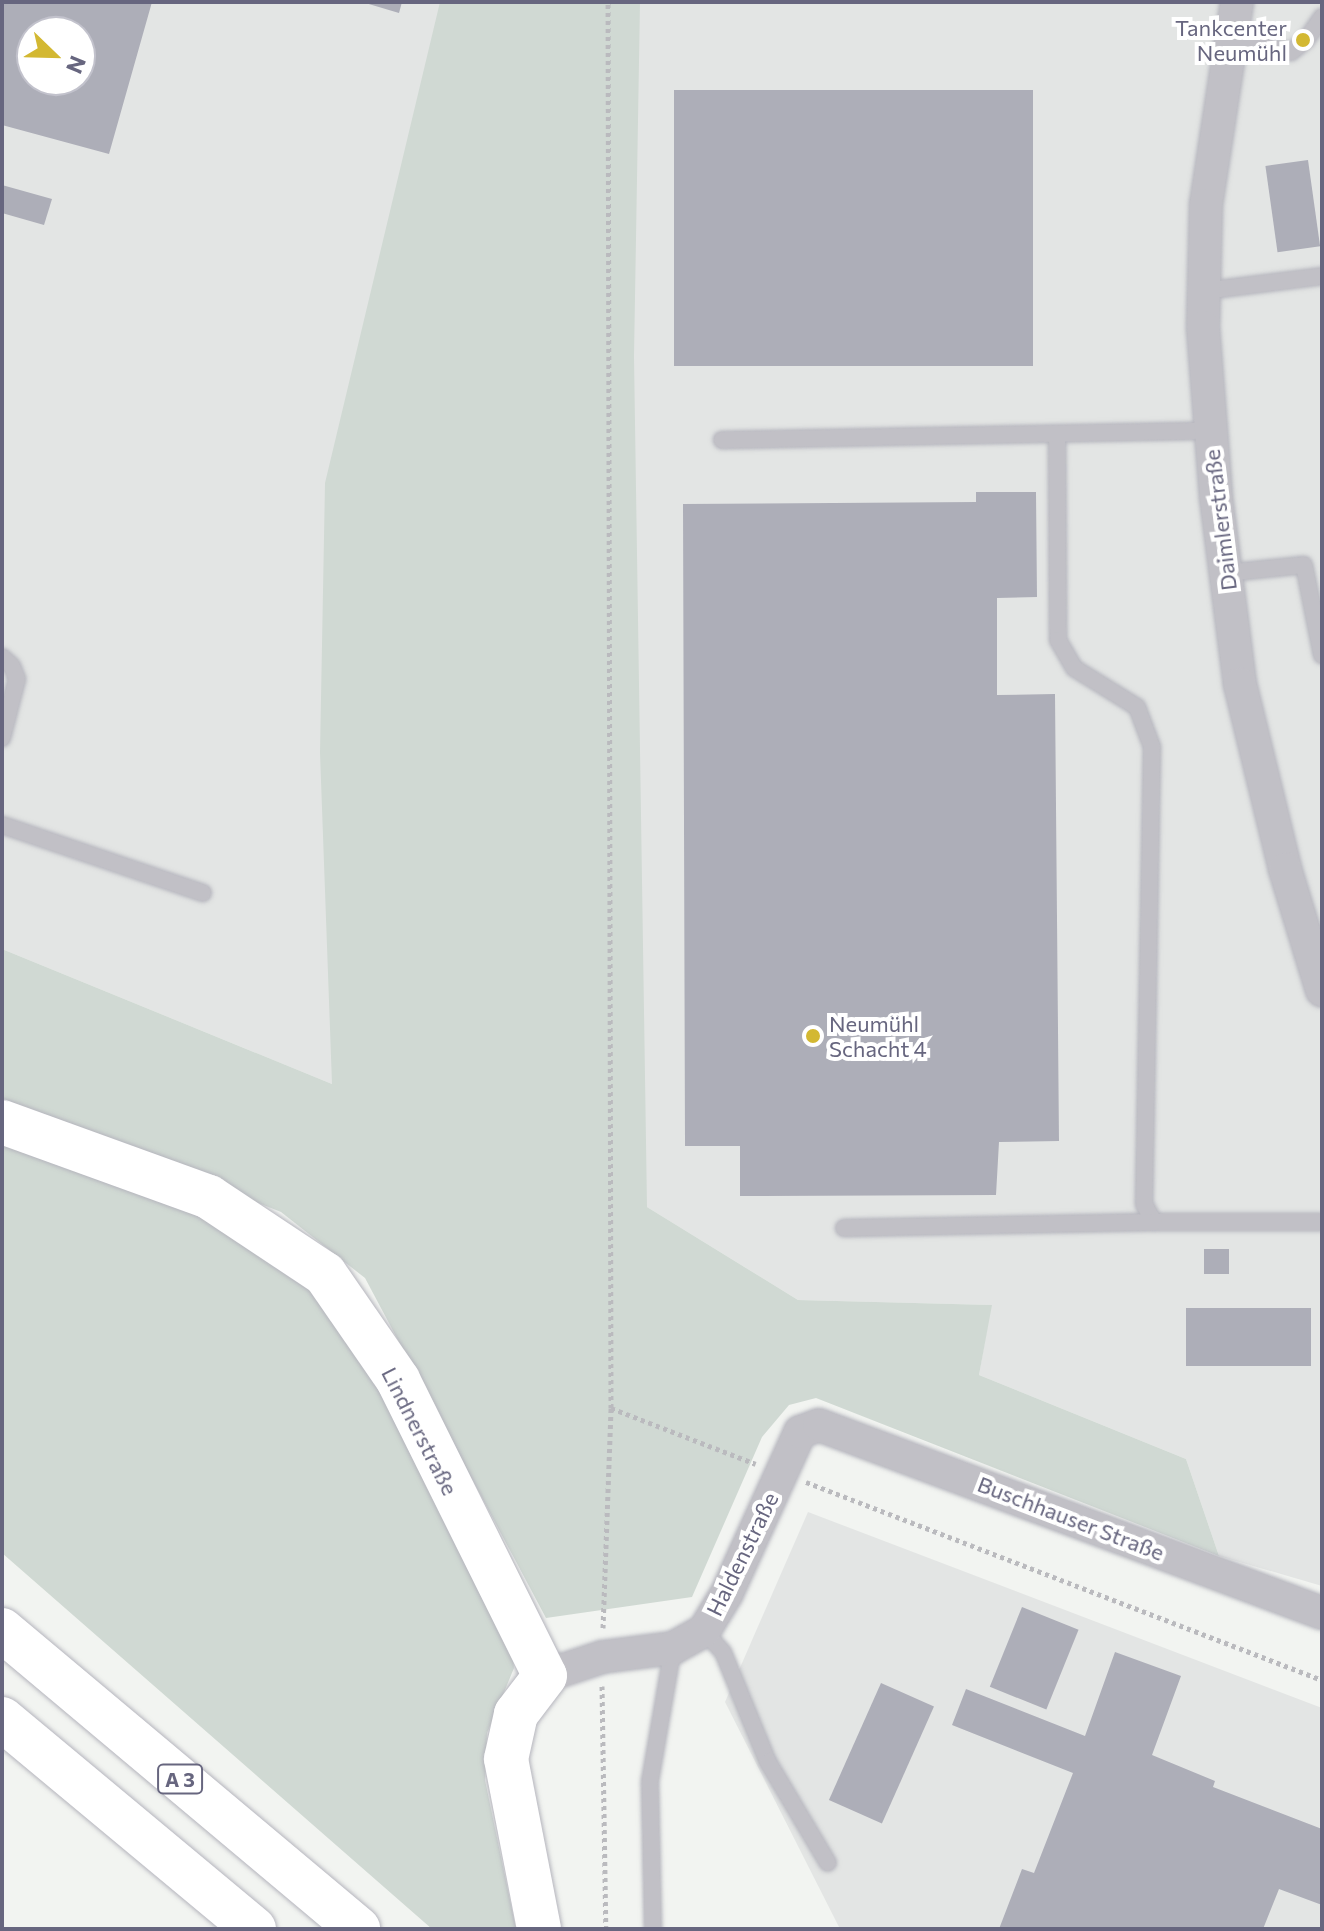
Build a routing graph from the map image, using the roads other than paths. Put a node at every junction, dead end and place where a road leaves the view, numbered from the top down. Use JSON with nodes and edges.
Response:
{"nodes":[{"id":1,"x":1237,"y":2,"type":"edge"},
{"id":2,"x":1260,"y":2,"type":"edge"},
{"id":3,"x":1322,"y":17,"type":"edge"},
{"id":4,"x":1234,"y":40,"type":"junction"},
{"id":5,"x":1322,"y":276,"type":"edge"},
{"id":6,"x":1204,"y":291,"type":"junction"},
{"id":7,"x":1210,"y":431,"type":"junction"},
{"id":8,"x":1057,"y":435,"type":"junction"},
{"id":9,"x":722,"y":440,"type":"dead end"},
{"id":10,"x":1322,"y":562,"type":"edge"},
{"id":11,"x":1304,"y":565,"type":"junction"},
{"id":12,"x":1226,"y":573,"type":"junction"},
{"id":13,"x":1322,"y":655,"type":"edge"},
{"id":14,"x":2,"y":657,"type":"edge"},
{"id":15,"x":2,"y":738,"type":"edge"},
{"id":16,"x":2,"y":825,"type":"edge"},
{"id":17,"x":203,"y":893,"type":"dead end"},
{"id":18,"x":1312,"y":924,"type":"edge"},
{"id":19,"x":1322,"y":990,"type":"edge"},
{"id":20,"x":2,"y":1122,"type":"edge"},
{"id":21,"x":1154,"y":1222,"type":"junction"},
{"id":22,"x":1322,"y":1222,"type":"edge"},
{"id":23,"x":844,"y":1228,"type":"dead end"},
{"id":24,"x":819,"y":1425,"type":"joint"},
{"id":25,"x":1322,"y":1613,"type":"edge"},
{"id":26,"x":2,"y":1630,"type":"edge"},
{"id":27,"x":704,"y":1631,"type":"junction"},
{"id":28,"x":673,"y":1648,"type":"junction"},
{"id":29,"x":545,"y":1676,"type":"junction"},
{"id":30,"x":2,"y":1719,"type":"edge"},
{"id":31,"x":828,"y":1863,"type":"dead end"},
{"id":32,"x":254,"y":1929,"type":"edge"},
{"id":33,"x":358,"y":1929,"type":"edge"},
{"id":34,"x":539,"y":1929,"type":"edge"},
{"id":35,"x":653,"y":1929,"type":"edge"}],
"edges":[{"from":1,"to":4,"type":"street","name":"Daimlerstraße"},
{"from":2,"to":4,"type":"street","name":"Daimlerstraße"},
{"from":3,"to":4,"type":"lane"},
{"from":4,"to":6,"type":"street","name":"Daimlerstraße"},
{"from":5,"to":6,"type":"lane"},
{"from":6,"to":7,"type":"street","name":"Daimlerstraße"},
{"from":7,"to":8,"type":"lane"},
{"from":7,"to":12,"type":"street","name":"Daimlerstraße"},
{"from":8,"to":9,"type":"lane"},
{"from":8,"to":21,"type":"lane"},
{"from":10,"to":11,"type":"lane"},
{"from":11,"to":12,"type":"lane"},
{"from":11,"to":13,"type":"lane"},
{"from":12,"to":18,"type":"street","name":"Daimlerstraße"},
{"from":14,"to":15,"type":"lane"},
{"from":16,"to":17,"type":"lane"},
{"from":18,"to":19,"type":"street","name":"Daimlerstraße"},
{"from":20,"to":29,"type":"main road","name":"Lindnerstraße"},
{"from":21,"to":22,"type":"lane"},
{"from":21,"to":23,"type":"lane"},
{"from":24,"to":25,"type":"street","name":"Buschhauser Straße"},
{"from":24,"to":27,"type":"street","name":"Haldenstraße"},
{"from":26,"to":33,"type":"main road","number":"A 3"},
{"from":27,"to":28,"type":"street","name":"Haldenstraße"},
{"from":27,"to":31,"type":"lane"},
{"from":28,"to":29,"type":"street","name":"Haldenstraße"},
{"from":28,"to":35,"type":"lane"},
{"from":29,"to":34,"type":"main road"},
{"from":30,"to":32,"type":"main road"}]}
